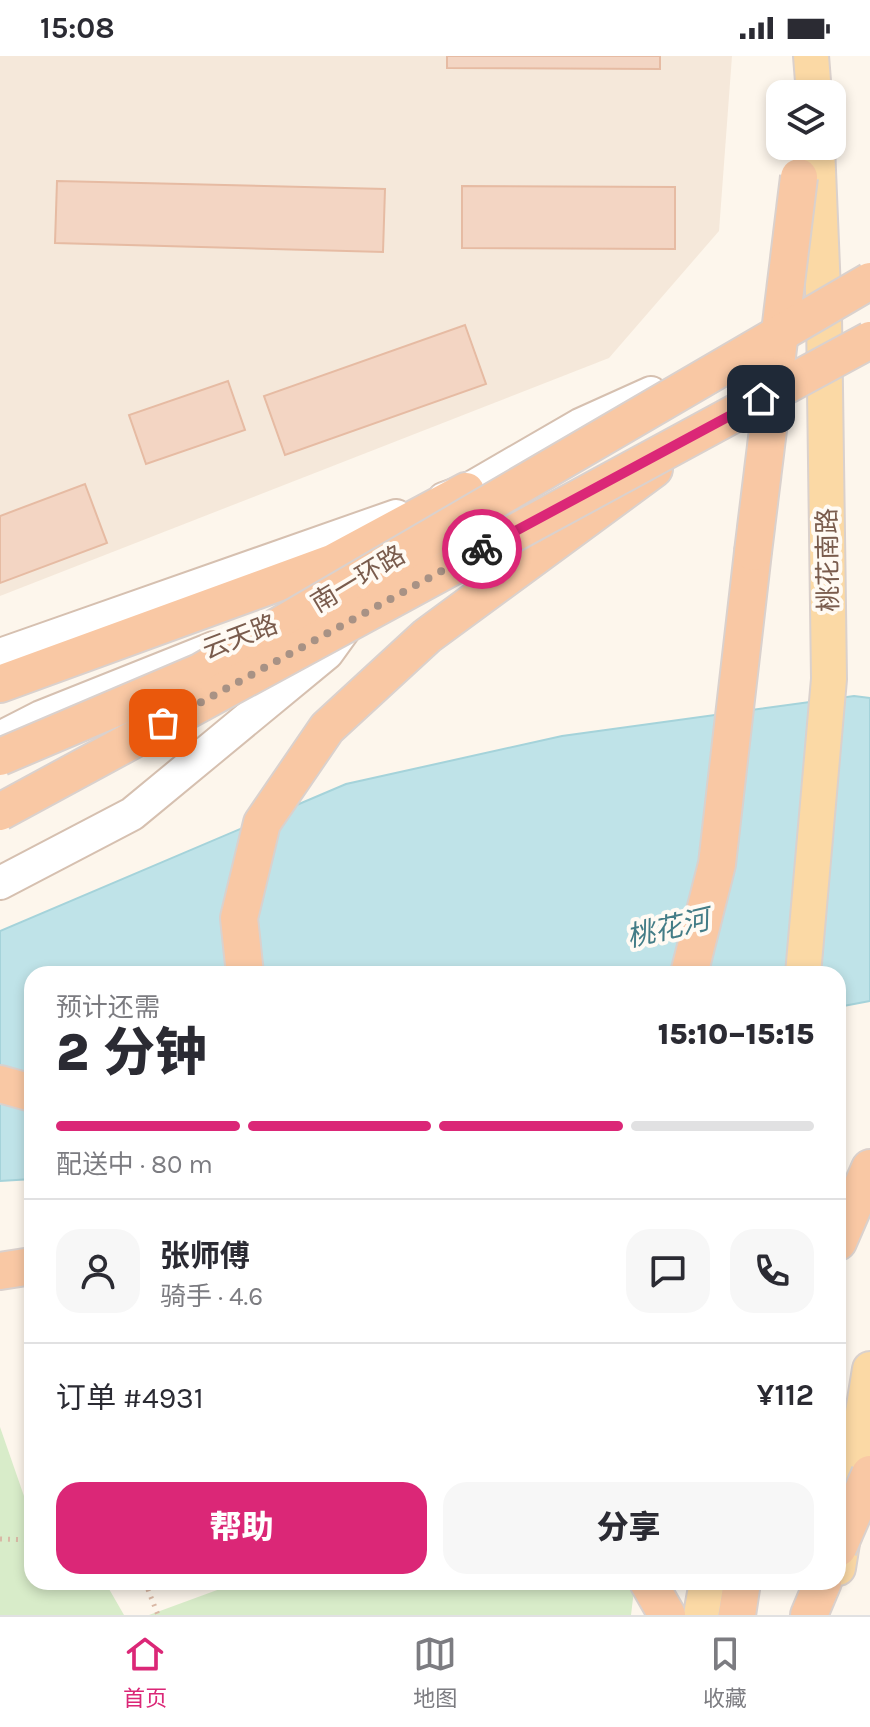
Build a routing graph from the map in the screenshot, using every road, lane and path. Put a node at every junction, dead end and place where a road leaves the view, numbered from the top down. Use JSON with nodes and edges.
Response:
{"nodes":[{"id":1,"x":809,"y":56,"type":"edge"},
{"id":2,"x":806,"y":80,"type":"edge"},
{"id":3,"x":812,"y":80,"type":"edge"},
{"id":4,"x":818,"y":160,"type":"edge"},
{"id":5,"x":800,"y":161,"type":"edge"},
{"id":6,"x":870,"y":281,"type":"edge"},
{"id":7,"x":870,"y":296,"type":"edge"},
{"id":8,"x":824,"y":316,"type":"junction"},
{"id":9,"x":870,"y":340,"type":"edge"},
{"id":10,"x":870,"y":350,"type":"edge"},
{"id":11,"x":825,"y":369,"type":"junction"},
{"id":12,"x":706,"y":428,"type":"junction"},
{"id":13,"x":466,"y":491,"type":"junction"},
{"id":14,"x":377,"y":584,"type":"junction"},
{"id":15,"x":0,"y":655,"type":"edge"},
{"id":16,"x":0,"y":684,"type":"edge"},
{"id":17,"x":0,"y":738,"type":"edge"},
{"id":18,"x":0,"y":757,"type":"edge"},
{"id":19,"x":0,"y":812,"type":"edge"},
{"id":20,"x":0,"y":883,"type":"edge"},
{"id":21,"x":244,"y":966,"type":"edge"},
{"id":22,"x":691,"y":966,"type":"edge"},
{"id":23,"x":804,"y":966,"type":"edge"},
{"id":24,"x":0,"y":1084,"type":"edge"},
{"id":25,"x":24,"y":1091,"type":"edge"},
{"id":26,"x":870,"y":1168,"type":"edge"},
{"id":27,"x":846,"y":1224,"type":"edge"},
{"id":28,"x":24,"y":1267,"type":"edge"},
{"id":29,"x":0,"y":1271,"type":"edge"},
{"id":30,"x":870,"y":1369,"type":"edge"},
{"id":31,"x":870,"y":1474,"type":"edge"},
{"id":32,"x":846,"y":1518,"type":"edge"},
{"id":33,"x":846,"y":1530,"type":"edge"},
{"id":34,"x":0,"y":1539,"type":"edge"},
{"id":35,"x":24,"y":1540,"type":"edge"},
{"id":36,"x":148,"y":1590,"type":"edge"},
{"id":37,"x":653,"y":1590,"type":"edge"},
{"id":38,"x":667,"y":1590,"type":"edge"},
{"id":39,"x":706,"y":1590,"type":"edge"},
{"id":40,"x":741,"y":1590,"type":"edge"},
{"id":41,"x":820,"y":1590,"type":"edge"},
{"id":42,"x":835,"y":1590,"type":"edge"},
{"id":43,"x":158,"y":1615,"type":"edge"},
{"id":44,"x":668,"y":1615,"type":"edge"},
{"id":45,"x":701,"y":1615,"type":"edge"},
{"id":46,"x":737,"y":1615,"type":"edge"},
{"id":47,"x":809,"y":1615,"type":"edge"},
{"id":48,"x":830,"y":1615,"type":"edge"}],
"edges":[{"from":1,"to":2,"type":"main road"},
{"from":1,"to":3,"type":"main road"},
{"from":4,"to":8,"type":"main road","name":"桃花南路"},
{"from":5,"to":22,"type":"highway","bridge":true},
{"from":6,"to":18,"type":"highway","name":"南一环路","bridge":true},
{"from":7,"to":8,"type":"main road"},
{"from":8,"to":11,"type":"main road","name":"桃花南路"},
{"from":8,"to":13,"type":"main road"},
{"from":9,"to":12,"type":"highway","name":"南一环路","bridge":true},
{"from":10,"to":11,"type":"main road","name":"云天路"},
{"from":11,"to":14,"type":"main road","name":"云天路"},
{"from":11,"to":23,"type":"main road","name":"桃花南路"},
{"from":12,"to":19,"type":"highway","name":"南一环路","bridge":true},
{"from":12,"to":21,"type":"highway","bridge":true},
{"from":13,"to":15,"type":"main road"},
{"from":13,"to":16,"type":"highway"},
{"from":14,"to":17,"type":"main road","name":"云天路"},
{"from":14,"to":20,"type":"main road"},
{"from":24,"to":25,"type":"highway"},
{"from":26,"to":27,"type":"highway"},
{"from":28,"to":29,"type":"highway"},
{"from":30,"to":32,"type":"main road"},
{"from":31,"to":33,"type":"highway","bridge":true},
{"from":34,"to":35,"type":"path"},
{"from":36,"to":43,"type":"path"},
{"from":37,"to":44,"type":"highway"},
{"from":38,"to":44,"type":"highway"},
{"from":39,"to":45,"type":"main road"},
{"from":40,"to":46,"type":"highway"},
{"from":41,"to":47,"type":"highway"},
{"from":42,"to":48,"type":"main road"}]}
